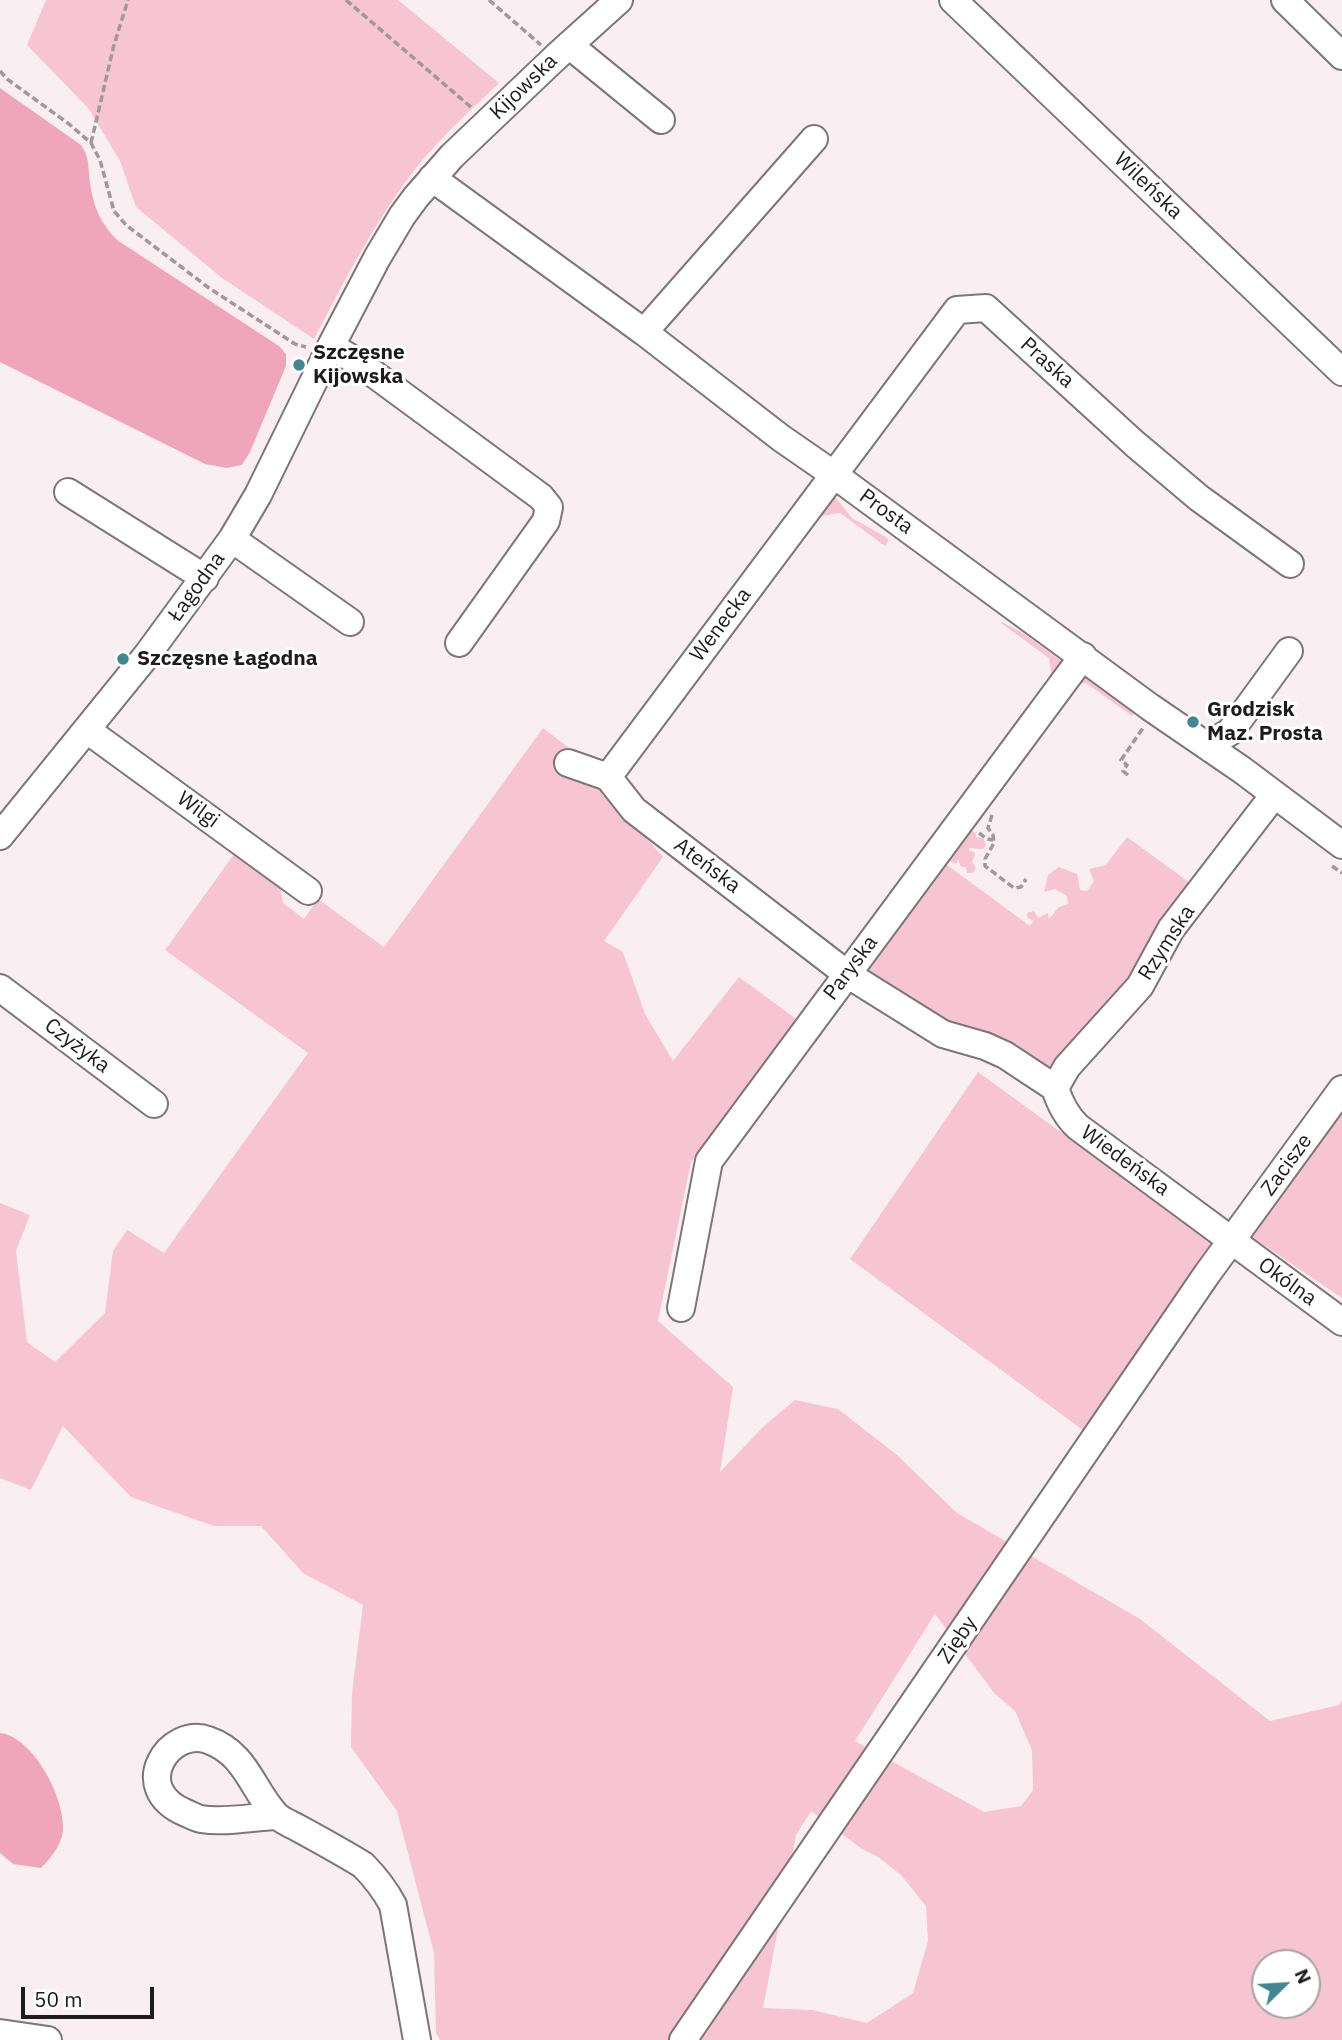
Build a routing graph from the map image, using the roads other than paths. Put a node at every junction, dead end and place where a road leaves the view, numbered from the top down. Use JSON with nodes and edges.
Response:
{"nodes":[{"id":1,"x":619,"y":0,"type":"edge"},
{"id":2,"x":953,"y":0,"type":"edge"},
{"id":3,"x":1285,"y":0,"type":"edge"},
{"id":4,"x":563,"y":50,"type":"junction"},
{"id":5,"x":1342,"y":55,"type":"edge"},
{"id":6,"x":661,"y":120,"type":"dead end"},
{"id":7,"x":814,"y":139,"type":"dead end"},
{"id":8,"x":432,"y":178,"type":"junction"},
{"id":9,"x":644,"y":332,"type":"junction"},
{"id":10,"x":319,"y":347,"type":"junction"},
{"id":11,"x":1342,"y":372,"type":"edge"},
{"id":12,"x":833,"y":474,"type":"junction"},
{"id":13,"x":68,"y":492,"type":"dead end"},
{"id":14,"x":232,"y":539,"type":"junction"},
{"id":15,"x":1290,"y":564,"type":"dead end"},
{"id":16,"x":205,"y":578,"type":"junction"},
{"id":17,"x":350,"y":622,"type":"dead end"},
{"id":18,"x":459,"y":643,"type":"dead end"},
{"id":19,"x":1290,"y":651,"type":"dead end"},
{"id":20,"x":1083,"y":656,"type":"junction"},
{"id":21,"x":87,"y":730,"type":"junction"},
{"id":22,"x":1211,"y":749,"type":"junction"},
{"id":23,"x":568,"y":763,"type":"dead end"},
{"id":24,"x":608,"y":777,"type":"junction"},
{"id":25,"x":1274,"y":795,"type":"junction"},
{"id":26,"x":3,"y":824,"type":"edge"},
{"id":27,"x":1342,"y":845,"type":"edge"},
{"id":28,"x":309,"y":891,"type":"dead end"},
{"id":29,"x":847,"y":974,"type":"junction"},
{"id":30,"x":0,"y":988,"type":"edge"},
{"id":31,"x":1055,"y":1088,"type":"junction"},
{"id":32,"x":1342,"y":1089,"type":"edge"},
{"id":33,"x":154,"y":1104,"type":"dead end"},
{"id":34,"x":1233,"y":1241,"type":"junction"},
{"id":35,"x":681,"y":1308,"type":"dead end"},
{"id":36,"x":1342,"y":1322,"type":"edge"},
{"id":37,"x":276,"y":1816,"type":"dead end"},
{"id":38,"x":0,"y":2033,"type":"edge"},
{"id":39,"x":48,"y":2040,"type":"edge"},
{"id":40,"x":417,"y":2040,"type":"edge"},
{"id":41,"x":683,"y":2040,"type":"edge"}],
"edges":[{"from":1,"to":4,"type":"street","name":"Kijowska"},
{"from":2,"to":11,"type":"street","name":"Wileńska"},
{"from":3,"to":5,"type":"street"},
{"from":4,"to":6,"type":"street"},
{"from":4,"to":8,"type":"street","name":"Kijowska"},
{"from":7,"to":9,"type":"street"},
{"from":8,"to":9,"type":"street","name":"Prosta"},
{"from":8,"to":10,"type":"street","name":"Łagodna"},
{"from":9,"to":12,"type":"street","name":"Prosta"},
{"from":10,"to":14,"type":"street","name":"Łagodna"},
{"from":10,"to":18,"type":"street"},
{"from":12,"to":15,"type":"street","name":"Praska"},
{"from":12,"to":20,"type":"street","name":"Prosta"},
{"from":12,"to":24,"type":"street","name":"Wenecka"},
{"from":13,"to":16,"type":"street"},
{"from":14,"to":16,"type":"street","name":"Łagodna"},
{"from":14,"to":17,"type":"street"},
{"from":16,"to":21,"type":"street","name":"Łagodna"},
{"from":19,"to":22,"type":"street"},
{"from":20,"to":22,"type":"street","name":"Prosta"},
{"from":20,"to":29,"type":"street","name":"Paryska"},
{"from":21,"to":26,"type":"street","name":"Łagodna"},
{"from":21,"to":28,"type":"street","name":"Wilgi"},
{"from":22,"to":25,"type":"street","name":"Prosta"},
{"from":23,"to":24,"type":"street"},
{"from":24,"to":29,"type":"street","name":"Ateńska"},
{"from":25,"to":27,"type":"street","name":"Prosta"},
{"from":25,"to":31,"type":"street","name":"Rzymska"},
{"from":29,"to":31,"type":"street","name":"Wiedeńska"},
{"from":29,"to":35,"type":"street","name":"Paryska"},
{"from":30,"to":33,"type":"street","name":"Czyżyka"},
{"from":31,"to":34,"type":"street","name":"Wiedeńska"},
{"from":32,"to":34,"type":"street","name":"Zacisze"},
{"from":34,"to":36,"type":"street","name":"Okólna"},
{"from":34,"to":41,"type":"street","name":"Zięby"},
{"from":37,"to":40,"type":"street"},
{"from":38,"to":39,"type":"street"}]}
